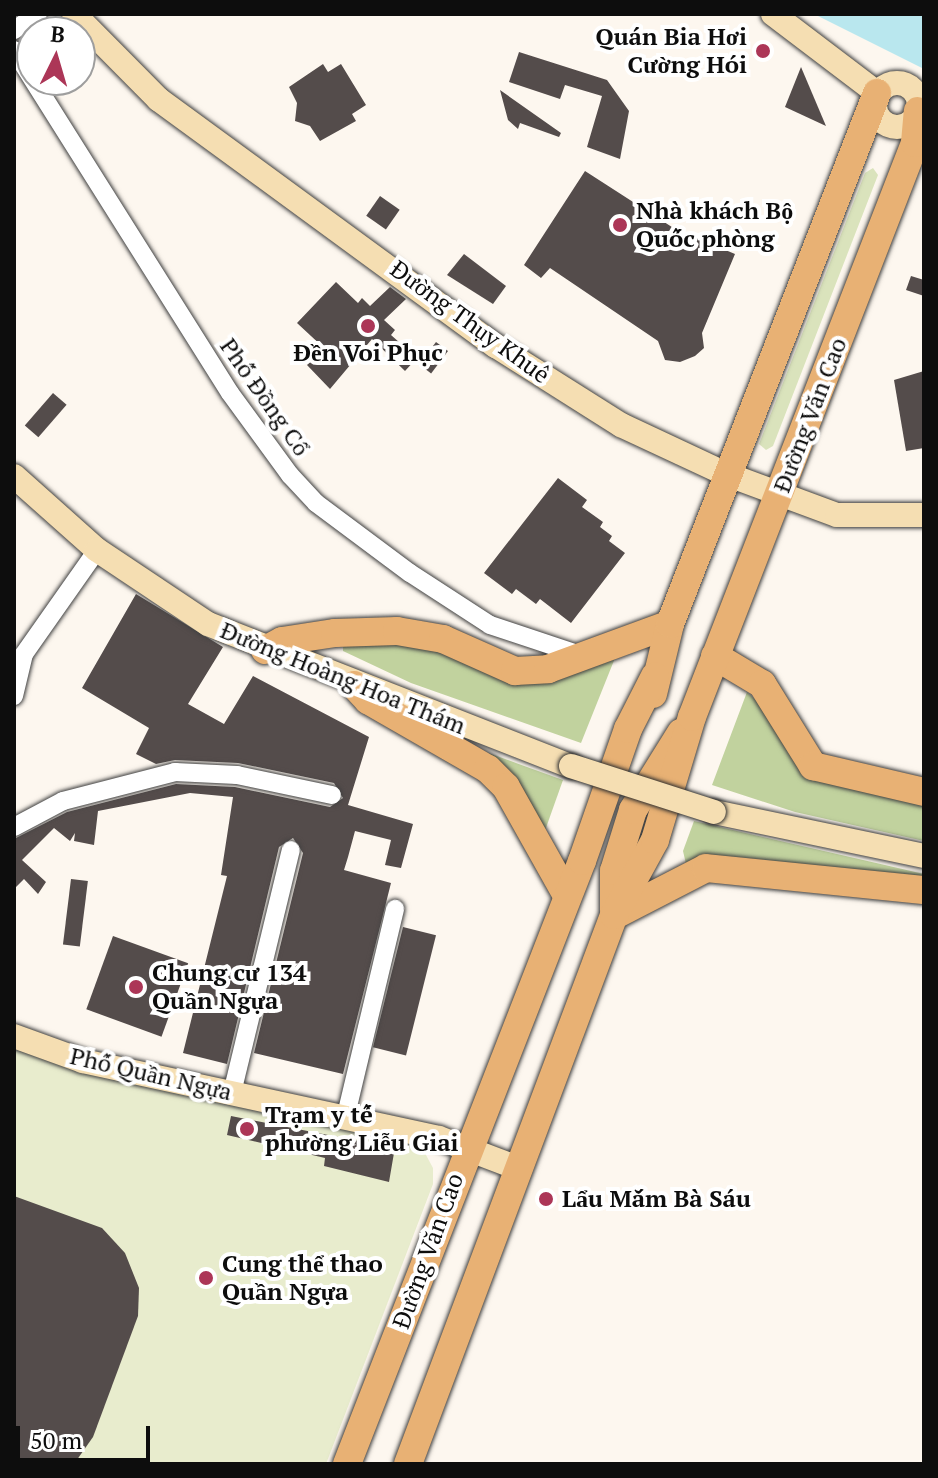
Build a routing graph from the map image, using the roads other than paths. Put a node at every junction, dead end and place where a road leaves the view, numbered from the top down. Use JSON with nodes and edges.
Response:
{"nodes":[{"id":1,"x":38,"y":14,"type":"edge"},
{"id":2,"x":74,"y":14,"type":"edge"},
{"id":3,"x":773,"y":14,"type":"edge"},
{"id":4,"x":14,"y":30,"type":"edge"},
{"id":5,"x":14,"y":50,"type":"edge"},
{"id":6,"x":877,"y":93,"type":"junction"},
{"id":7,"x":921,"y":112,"type":"edge"},
{"id":8,"x":726,"y":474,"type":"junction"},
{"id":9,"x":14,"y":476,"type":"edge"},
{"id":10,"x":779,"y":493,"type":"junction"},
{"id":11,"x":924,"y":515,"type":"edge"},
{"id":12,"x":97,"y":550,"type":"junction"},
{"id":13,"x":670,"y":624,"type":"junction"},
{"id":14,"x":265,"y":650,"type":"junction"},
{"id":15,"x":583,"y":656,"type":"junction"},
{"id":16,"x":715,"y":656,"type":"junction"},
{"id":17,"x":354,"y":685,"type":"junction"},
{"id":18,"x":14,"y":696,"type":"edge"},
{"id":19,"x":924,"y":792,"type":"edge"},
{"id":20,"x":332,"y":795,"type":"dead end"},
{"id":21,"x":14,"y":827,"type":"edge"},
{"id":22,"x":291,"y":850,"type":"dead end"},
{"id":23,"x":924,"y":856,"type":"edge"},
{"id":24,"x":924,"y":890,"type":"edge"},
{"id":25,"x":566,"y":894,"type":"junction"},
{"id":26,"x":395,"y":909,"type":"dead end"},
{"id":27,"x":614,"y":915,"type":"junction"},
{"id":28,"x":14,"y":1036,"type":"edge"},
{"id":29,"x":232,"y":1093,"type":"junction"},
{"id":30,"x":346,"y":1115,"type":"junction"},
{"id":31,"x":466,"y":1149,"type":"junction"},
{"id":32,"x":520,"y":1169,"type":"junction"},
{"id":33,"x":347,"y":1464,"type":"edge"},
{"id":34,"x":408,"y":1464,"type":"edge"}],
"edges":[{"from":1,"to":4,"type":"street"},
{"from":2,"to":8,"type":"main road","name":"Đường Thụy Khuê"},
{"from":3,"to":6,"type":"main road"},
{"from":5,"to":15,"type":"street","name":"Phố Đồng Cổ"},
{"from":6,"to":7,"type":"main road"},
{"from":6,"to":7,"type":"main road"},
{"from":6,"to":8,"type":"main road","name":"Đường Văn Cao"},
{"from":7,"to":10,"type":"main road","name":"Đường Văn Cao"},
{"from":8,"to":10,"type":"main road","name":"Đường Thụy Khuê"},
{"from":8,"to":13,"type":"main road","name":"Đường Văn Cao"},
{"from":9,"to":12,"type":"main road","name":"Đường Hoàng Hoa Thám"},
{"from":10,"to":11,"type":"main road","name":"Đường Thụy Khuê"},
{"from":10,"to":16,"type":"main road","name":"Đường Văn Cao"},
{"from":12,"to":14,"type":"main road","name":"Đường Hoàng Hoa Thám"},
{"from":12,"to":18,"type":"street"},
{"from":13,"to":15,"type":"main road"},
{"from":13,"to":25,"type":"main road","name":"Đường Văn Cao"},
{"from":14,"to":15,"type":"main road"},
{"from":14,"to":17,"type":"main road","name":"Đường Hoàng Hoa Thám"},
{"from":16,"to":19,"type":"main road"},
{"from":16,"to":27,"type":"main road","name":"Đường Văn Cao"},
{"from":17,"to":23,"type":"main road","name":"Đường Hoàng Hoa Thám","bridge":true},
{"from":17,"to":25,"type":"main road"},
{"from":20,"to":21,"type":"street"},
{"from":22,"to":29,"type":"street"},
{"from":24,"to":27,"type":"main road"},
{"from":25,"to":31,"type":"main road","name":"Đường Văn Cao"},
{"from":26,"to":30,"type":"street"},
{"from":27,"to":32,"type":"main road","name":"Đường Văn Cao"},
{"from":28,"to":29,"type":"main road","name":"Phố Quần Ngựa"},
{"from":29,"to":30,"type":"main road","name":"Phố Quần Ngựa"},
{"from":30,"to":31,"type":"main road","name":"Phố Quần Ngựa"},
{"from":31,"to":32,"type":"main road","name":"Phố Quần Ngựa"},
{"from":31,"to":33,"type":"main road","name":"Đường Văn Cao"},
{"from":32,"to":34,"type":"main road","name":"Đường Văn Cao"}]}
